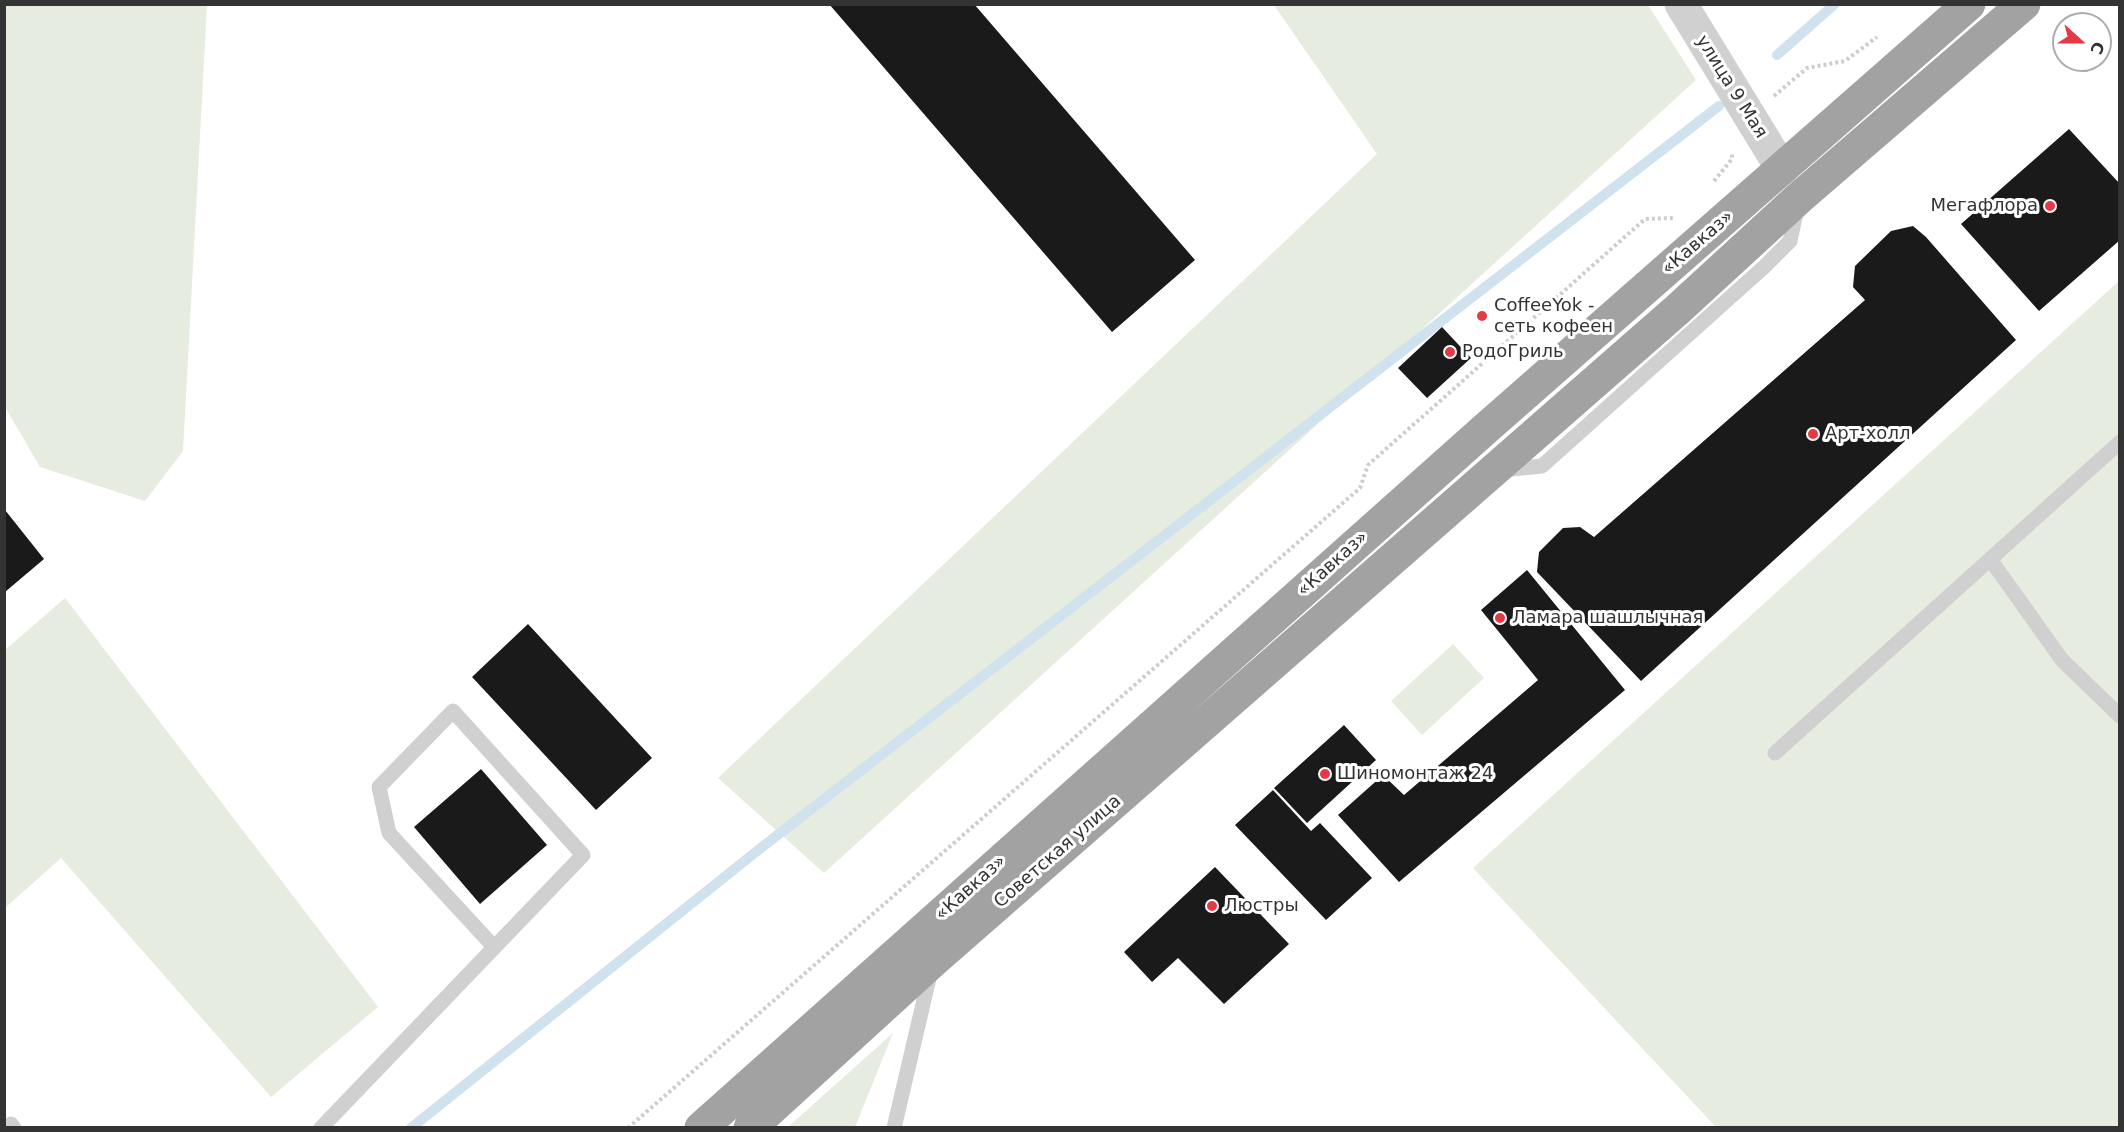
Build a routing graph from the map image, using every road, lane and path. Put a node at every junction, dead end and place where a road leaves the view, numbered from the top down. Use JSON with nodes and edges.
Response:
{"nodes":[{"id":1,"x":1681,"y":4,"type":"edge"},
{"id":2,"x":1969,"y":4,"type":"edge"},
{"id":3,"x":2024,"y":4,"type":"edge"},
{"id":4,"x":1878,"y":36,"type":"dead end"},
{"id":5,"x":1750,"y":117,"type":"junction"},
{"id":6,"x":1782,"y":169,"type":"junction"},
{"id":7,"x":1712,"y":184,"type":"dead end"},
{"id":8,"x":1685,"y":217,"type":"dead end"},
{"id":9,"x":2120,"y":442,"type":"edge"},
{"id":10,"x":1990,"y":559,"type":"junction"},
{"id":11,"x":1370,"y":580,"type":"joint"},
{"id":12,"x":2120,"y":716,"type":"edge"},
{"id":13,"x":1775,"y":753,"type":"dead end"},
{"id":14,"x":494,"y":947,"type":"junction"},
{"id":15,"x":933,"y":961,"type":"junction"},
{"id":16,"x":8,"y":1128,"type":"edge"},
{"id":17,"x":14,"y":1128,"type":"edge"},
{"id":18,"x":321,"y":1128,"type":"edge"},
{"id":19,"x":628,"y":1128,"type":"edge"},
{"id":20,"x":701,"y":1128,"type":"edge"},
{"id":21,"x":750,"y":1128,"type":"edge"},
{"id":22,"x":894,"y":1128,"type":"edge"}],
"edges":[{"from":1,"to":5,"type":"street","name":"улица 9 Мая"},
{"from":2,"to":6,"type":"highway","name":"«Кавказ»"},
{"from":3,"to":11,"type":"highway","name":"«Кавказ»"},
{"from":4,"to":5,"type":"path"},
{"from":5,"to":6,"type":"street","name":"улица 9 Мая"},
{"from":5,"to":7,"type":"path"},
{"from":6,"to":20,"type":"highway","name":"«Кавказ»"},
{"from":8,"to":19,"type":"path"},
{"from":9,"to":10,"type":"lane"},
{"from":10,"to":12,"type":"lane"},
{"from":10,"to":13,"type":"lane"},
{"from":11,"to":15,"type":"highway","name":"Советская улица"},
{"from":14,"to":14,"type":"lane"},
{"from":14,"to":18,"type":"lane"},
{"from":15,"to":21,"type":"highway","name":"Советская улица"},
{"from":15,"to":22,"type":"lane"},
{"from":16,"to":17,"type":"lane"}]}
